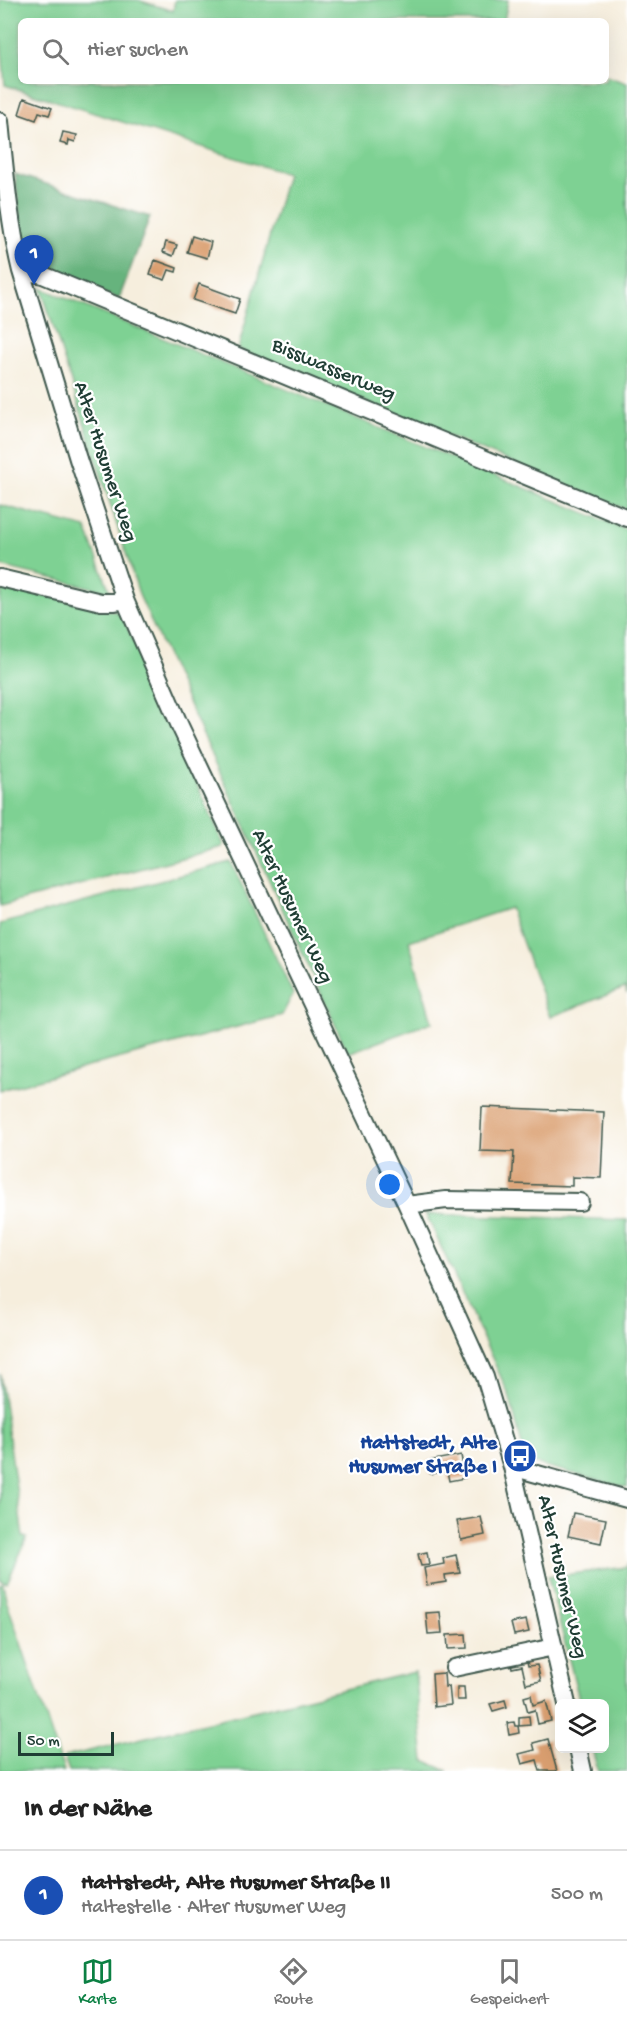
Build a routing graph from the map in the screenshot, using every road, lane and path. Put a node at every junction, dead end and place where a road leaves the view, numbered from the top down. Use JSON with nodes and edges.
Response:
{"nodes":[{"id":1,"x":0,"y":121,"type":"edge"},
{"id":2,"x":21,"y":271,"type":"junction"},
{"id":3,"x":627,"y":518,"type":"edge"},
{"id":4,"x":0,"y":578,"type":"edge"},
{"id":5,"x":125,"y":600,"type":"junction"},
{"id":6,"x":580,"y":1202,"type":"dead end"},
{"id":7,"x":407,"y":1205,"type":"junction"},
{"id":8,"x":512,"y":1467,"type":"junction"},
{"id":9,"x":627,"y":1499,"type":"edge"},
{"id":10,"x":554,"y":1647,"type":"junction"},
{"id":11,"x":454,"y":1668,"type":"dead end"},
{"id":12,"x":566,"y":1699,"type":"edge"},
{"id":13,"x":579,"y":1753,"type":"edge"},
{"id":14,"x":584,"y":1771,"type":"edge"}],
"edges":[{"from":1,"to":2,"type":"street","name":"Alter Husumer Weg"},
{"from":2,"to":3,"type":"street","name":"Bisswasserweg"},
{"from":2,"to":5,"type":"street","name":"Alter Husumer Weg"},
{"from":4,"to":5,"type":"street"},
{"from":5,"to":7,"type":"street","name":"Alter Husumer Weg"},
{"from":6,"to":7,"type":"street"},
{"from":7,"to":8,"type":"street","name":"Alter Husumer Weg"},
{"from":8,"to":9,"type":"street"},
{"from":8,"to":10,"type":"street","name":"Alter Husumer Weg"},
{"from":10,"to":11,"type":"street"},
{"from":10,"to":12,"type":"street","name":"Alter Husumer Weg"},
{"from":13,"to":14,"type":"street"}]}
